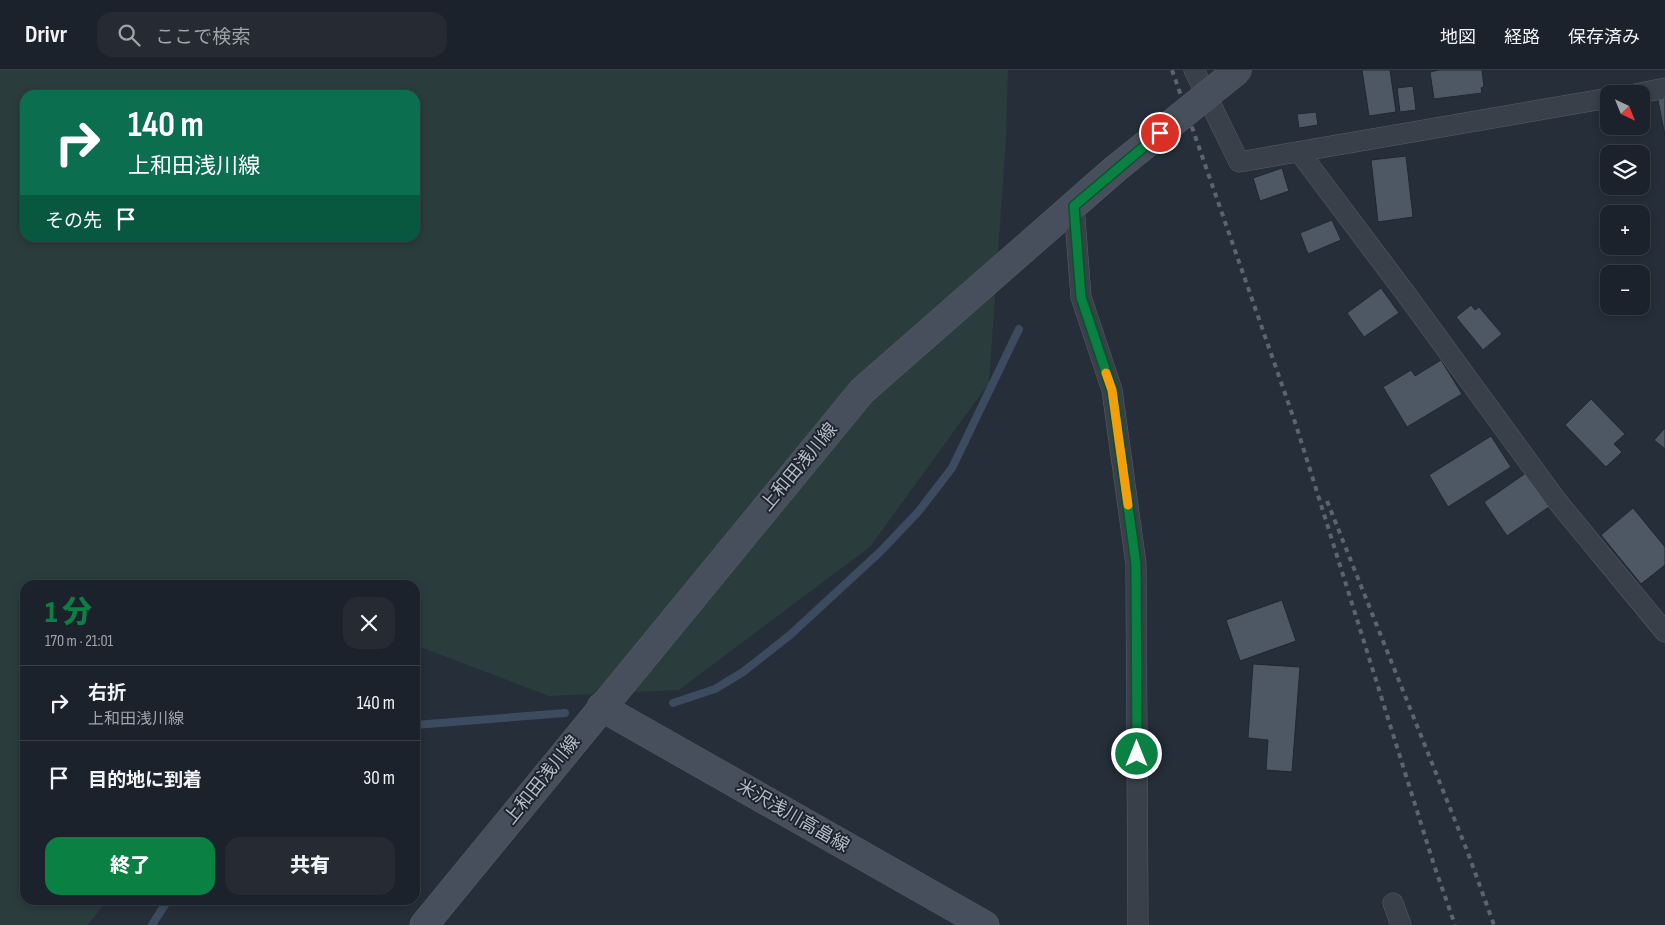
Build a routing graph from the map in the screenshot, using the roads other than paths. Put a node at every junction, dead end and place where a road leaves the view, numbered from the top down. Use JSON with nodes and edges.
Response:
{"nodes":[{"id":1,"x":1194,"y":70,"type":"edge"},
{"id":2,"x":1238,"y":70,"type":"edge"},
{"id":3,"x":1665,"y":88,"type":"edge"},
{"id":4,"x":1650,"y":91,"type":"edge"},
{"id":5,"x":1600,"y":100,"type":"edge"},
{"id":6,"x":1300,"y":153,"type":"junction"},
{"id":7,"x":1074,"y":206,"type":"junction"},
{"id":8,"x":1665,"y":632,"type":"edge"},
{"id":9,"x":602,"y":707,"type":"junction"},
{"id":10,"x":1393,"y":904,"type":"dead end"},
{"id":11,"x":424,"y":925,"type":"edge"},
{"id":12,"x":984,"y":925,"type":"edge"},
{"id":13,"x":1138,"y":925,"type":"edge"},
{"id":14,"x":1401,"y":925,"type":"edge"}],
"edges":[{"from":1,"to":6,"type":"street"},
{"from":2,"to":7,"type":"main road","name":"上和田浅川線","bridge":true},
{"from":3,"to":4,"type":"street"},
{"from":5,"to":6,"type":"street"},
{"from":6,"to":8,"type":"street"},
{"from":7,"to":9,"type":"main road","name":"上和田浅川線"},
{"from":7,"to":13,"type":"street"},
{"from":9,"to":11,"type":"main road","name":"上和田浅川線"},
{"from":9,"to":12,"type":"main road","name":"米沢浅川高畠線"},
{"from":10,"to":14,"type":"street"}]}
